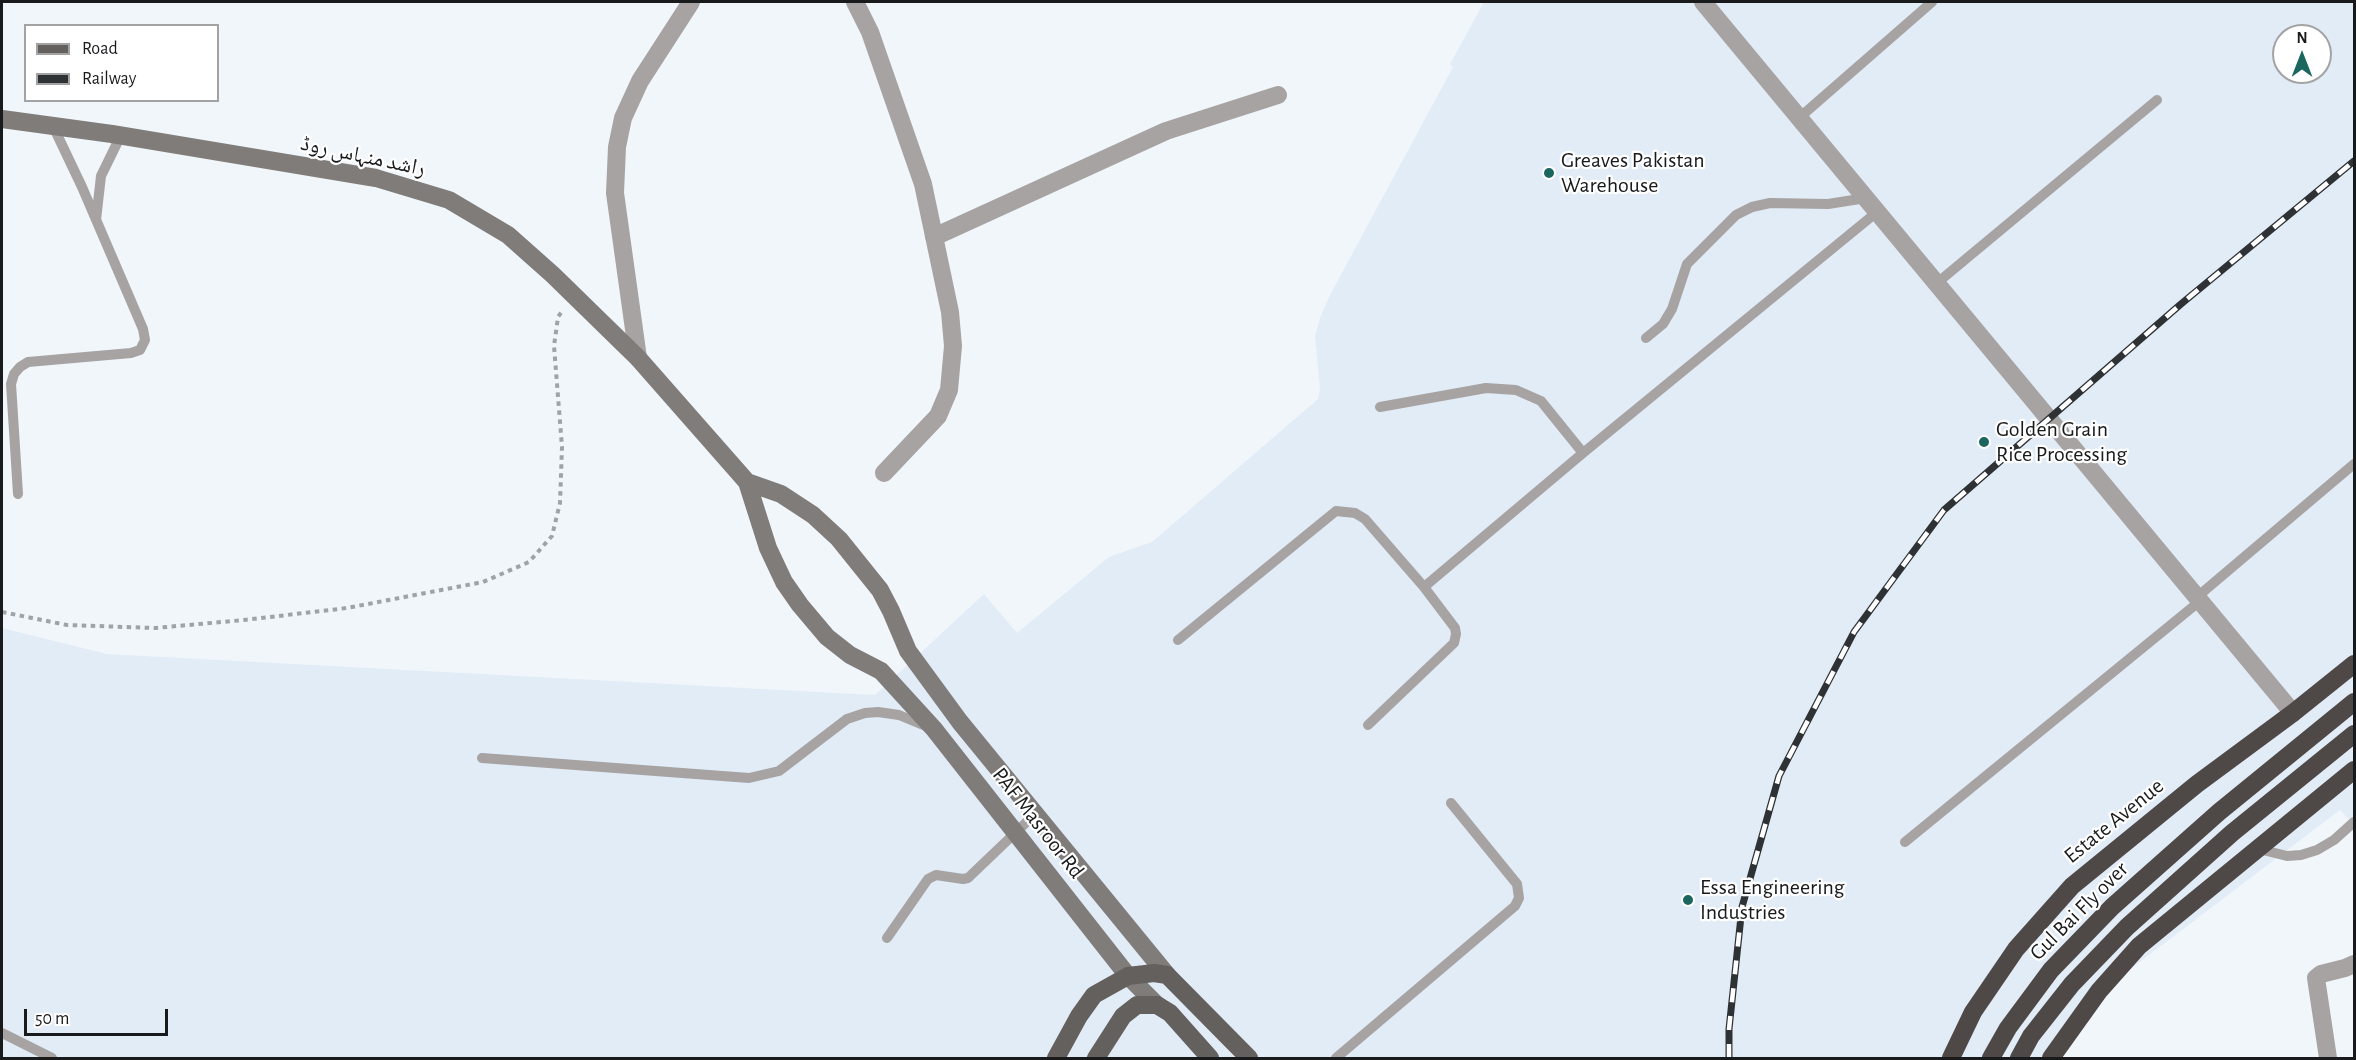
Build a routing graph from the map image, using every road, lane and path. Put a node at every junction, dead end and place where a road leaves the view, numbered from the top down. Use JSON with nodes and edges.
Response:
{"nodes":[{"id":1,"x":691,"y":2,"type":"edge"},
{"id":2,"x":855,"y":2,"type":"edge"},
{"id":3,"x":1702,"y":2,"type":"edge"},
{"id":4,"x":1932,"y":2,"type":"edge"},
{"id":5,"x":1278,"y":95,"type":"dead end"},
{"id":6,"x":2157,"y":100,"type":"dead end"},
{"id":7,"x":1799,"y":118,"type":"junction"},
{"id":8,"x":2,"y":119,"type":"edge"},
{"id":9,"x":53,"y":126,"type":"junction"},
{"id":10,"x":120,"y":135,"type":"junction"},
{"id":11,"x":1872,"y":205,"type":"junction"},
{"id":12,"x":96,"y":224,"type":"junction"},
{"id":13,"x":934,"y":237,"type":"junction"},
{"id":14,"x":1936,"y":283,"type":"junction"},
{"id":15,"x":572,"y":294,"type":"junction"},
{"id":16,"x":1646,"y":338,"type":"dead end"},
{"id":17,"x":638,"y":358,"type":"junction"},
{"id":18,"x":1380,"y":407,"type":"dead end"},
{"id":19,"x":1583,"y":453,"type":"junction"},
{"id":20,"x":2355,"y":464,"type":"edge"},
{"id":21,"x":884,"y":473,"type":"dead end"},
{"id":22,"x":747,"y":482,"type":"junction"},
{"id":23,"x":18,"y":494,"type":"dead end"},
{"id":24,"x":1424,"y":587,"type":"junction"},
{"id":25,"x":2198,"y":599,"type":"junction"},
{"id":26,"x":2,"y":612,"type":"edge"},
{"id":27,"x":1178,"y":640,"type":"dead end"},
{"id":28,"x":908,"y":651,"type":"joint"},
{"id":29,"x":2355,"y":664,"type":"edge"},
{"id":30,"x":881,"y":671,"type":"joint"},
{"id":31,"x":2355,"y":702,"type":"edge"},
{"id":32,"x":2293,"y":713,"type":"junction"},
{"id":33,"x":1368,"y":724,"type":"dead end"},
{"id":34,"x":934,"y":729,"type":"junction"},
{"id":35,"x":2355,"y":734,"type":"edge"},
{"id":36,"x":482,"y":758,"type":"dead end"},
{"id":37,"x":2352,"y":778,"type":"edge"},
{"id":38,"x":1451,"y":803,"type":"dead end"},
{"id":39,"x":1035,"y":814,"type":"junction"},
{"id":40,"x":2355,"y":822,"type":"edge"},
{"id":41,"x":1015,"y":832,"type":"junction"},
{"id":42,"x":1905,"y":842,"type":"dead end"},
{"id":43,"x":2259,"y":849,"type":"junction"},
{"id":44,"x":887,"y":938,"type":"dead end"},
{"id":45,"x":2355,"y":964,"type":"edge"},
{"id":46,"x":1167,"y":975,"type":"junction"},
{"id":47,"x":1128,"y":976,"type":"junction"},
{"id":48,"x":1157,"y":1005,"type":"junction"},
{"id":49,"x":2,"y":1033,"type":"edge"},
{"id":50,"x":52,"y":1059,"type":"edge"},
{"id":51,"x":1056,"y":1059,"type":"edge"},
{"id":52,"x":1096,"y":1059,"type":"edge"},
{"id":53,"x":1210,"y":1059,"type":"edge"},
{"id":54,"x":1249,"y":1059,"type":"edge"},
{"id":55,"x":1336,"y":1059,"type":"edge"},
{"id":56,"x":1951,"y":1059,"type":"edge"},
{"id":57,"x":1991,"y":1059,"type":"edge"},
{"id":58,"x":2019,"y":1059,"type":"edge"},
{"id":59,"x":2051,"y":1059,"type":"edge"},
{"id":60,"x":2328,"y":1059,"type":"edge"}],
"edges":[{"from":1,"to":17,"type":"street"},
{"from":2,"to":13,"type":"street"},
{"from":3,"to":7,"type":"street"},
{"from":4,"to":7,"type":"lane"},
{"from":5,"to":13,"type":"street"},
{"from":6,"to":14,"type":"lane"},
{"from":7,"to":11,"type":"street"},
{"from":8,"to":9,"type":"main road","name":"راشد منہاس روڈ"},
{"from":9,"to":10,"type":"main road","name":"راشد منہاس روڈ"},
{"from":9,"to":12,"type":"lane"},
{"from":10,"to":12,"type":"lane"},
{"from":10,"to":15,"type":"main road","name":"راشد منہاس روڈ"},
{"from":11,"to":14,"type":"street"},
{"from":11,"to":16,"type":"lane"},
{"from":11,"to":19,"type":"lane"},
{"from":12,"to":23,"type":"lane"},
{"from":13,"to":21,"type":"street"},
{"from":14,"to":25,"type":"street"},
{"from":15,"to":17,"type":"main road","name":"راشد منہاس روڈ"},
{"from":15,"to":26,"type":"path"},
{"from":17,"to":22,"type":"main road","name":"راشد منہاس روڈ"},
{"from":18,"to":19,"type":"lane"},
{"from":19,"to":24,"type":"lane"},
{"from":20,"to":25,"type":"lane"},
{"from":22,"to":28,"type":"main road","name":"راشد منہاس روڈ"},
{"from":22,"to":30,"type":"main road","name":"راشد منہاس روڈ"},
{"from":24,"to":27,"type":"lane"},
{"from":24,"to":33,"type":"lane"},
{"from":25,"to":32,"type":"street"},
{"from":25,"to":42,"type":"lane"},
{"from":28,"to":39,"type":"main road","name":"PAF Masroor Rd"},
{"from":29,"to":32,"type":"highway","name":"Estate Avenue"},
{"from":30,"to":34,"type":"main road","name":"PAF Masroor Rd"},
{"from":31,"to":57,"type":"highway","name":"Gul Bai Fly over"},
{"from":32,"to":56,"type":"highway","name":"Estate Avenue"},
{"from":34,"to":36,"type":"lane"},
{"from":34,"to":41,"type":"main road","name":"PAF Masroor Rd"},
{"from":35,"to":58,"type":"highway","name":"Gul Bai Fly over"},
{"from":37,"to":43,"type":"highway"},
{"from":38,"to":55,"type":"lane"},
{"from":39,"to":41,"type":"lane"},
{"from":39,"to":46,"type":"main road","name":"PAF Masroor Rd"},
{"from":40,"to":43,"type":"lane"},
{"from":41,"to":44,"type":"lane"},
{"from":41,"to":47,"type":"main road","name":"PAF Masroor Rd"},
{"from":43,"to":59,"type":"highway"},
{"from":45,"to":60,"type":"street"},
{"from":46,"to":47,"type":"main road"},
{"from":46,"to":54,"type":"main road"},
{"from":47,"to":48,"type":"main road","name":"PAF Masroor Rd"},
{"from":47,"to":51,"type":"main road"},
{"from":48,"to":52,"type":"main road"},
{"from":48,"to":53,"type":"main road"},
{"from":49,"to":50,"type":"lane"}]}
